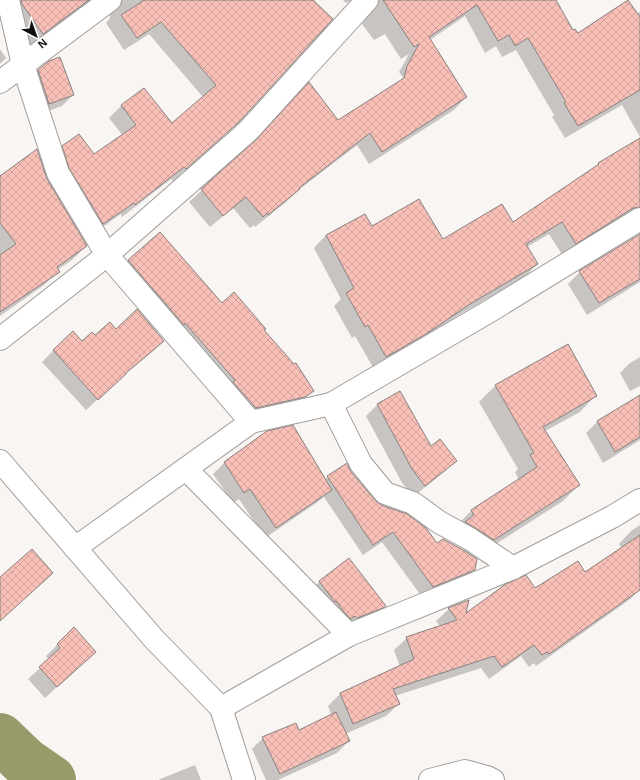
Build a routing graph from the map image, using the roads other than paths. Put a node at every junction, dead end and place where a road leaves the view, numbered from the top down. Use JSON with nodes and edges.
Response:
{"nodes":[{"id":1,"x":8,"y":0,"type":"edge"},
{"id":2,"x":110,"y":0,"type":"edge"},
{"id":3,"x":367,"y":0,"type":"edge"},
{"id":4,"x":23,"y":65,"type":"junction"},
{"id":5,"x":0,"y":82,"type":"edge"},
{"id":6,"x":640,"y":219,"type":"edge"},
{"id":7,"x":108,"y":256,"type":"junction"},
{"id":8,"x":0,"y":339,"type":"edge"},
{"id":9,"x":331,"y":404,"type":"junction"},
{"id":10,"x":251,"y":422,"type":"junction"},
{"id":11,"x":0,"y":461,"type":"edge"},
{"id":12,"x":186,"y":469,"type":"junction"},
{"id":13,"x":640,"y":500,"type":"edge"},
{"id":14,"x":75,"y":548,"type":"junction"},
{"id":15,"x":513,"y":568,"type":"junction"},
{"id":16,"x":349,"y":635,"type":"junction"},
{"id":17,"x":220,"y":708,"type":"junction"},
{"id":18,"x":244,"y":780,"type":"edge"},
{"id":19,"x":430,"y":780,"type":"edge"},
{"id":20,"x":493,"y":780,"type":"edge"}],
"edges":[{"from":1,"to":4,"type":"street"},
{"from":2,"to":4,"type":"street"},
{"from":3,"to":7,"type":"street"},
{"from":4,"to":5,"type":"street"},
{"from":4,"to":7,"type":"street"},
{"from":6,"to":9,"type":"street"},
{"from":7,"to":8,"type":"street"},
{"from":7,"to":10,"type":"street"},
{"from":9,"to":10,"type":"street"},
{"from":9,"to":15,"type":"street"},
{"from":10,"to":12,"type":"street"},
{"from":11,"to":14,"type":"street"},
{"from":12,"to":14,"type":"street"},
{"from":12,"to":16,"type":"street"},
{"from":13,"to":15,"type":"street"},
{"from":14,"to":17,"type":"street"},
{"from":15,"to":16,"type":"street"},
{"from":16,"to":17,"type":"street"},
{"from":17,"to":18,"type":"street"},
{"from":19,"to":20,"type":"street"}]}
